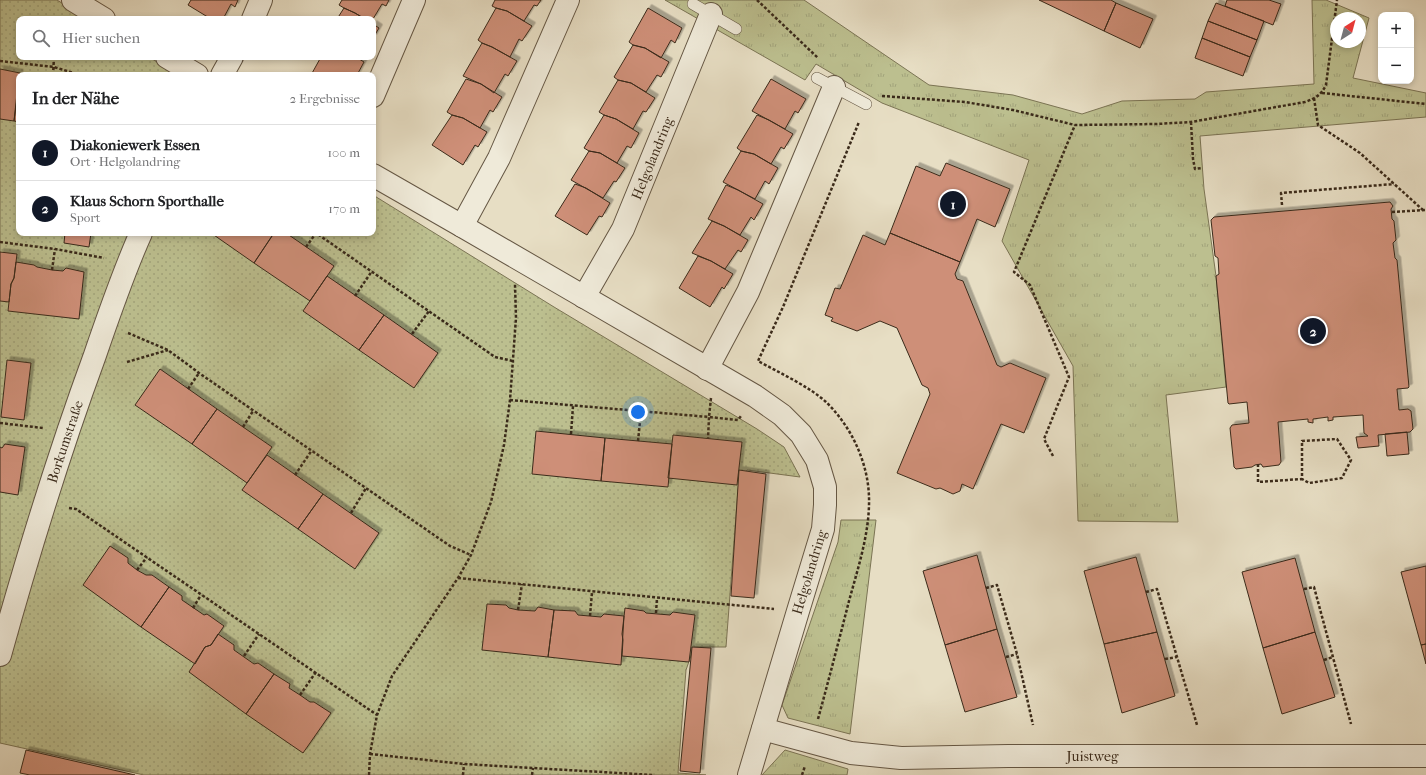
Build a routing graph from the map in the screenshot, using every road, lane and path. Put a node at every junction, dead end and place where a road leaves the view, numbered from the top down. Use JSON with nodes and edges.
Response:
{"nodes":[{"id":1,"x":73,"y":0,"type":"edge"},
{"id":2,"x":261,"y":0,"type":"edge"},
{"id":3,"x":414,"y":0,"type":"edge"},
{"id":4,"x":568,"y":0,"type":"edge"},
{"id":5,"x":757,"y":0,"type":"edge"},
{"id":6,"x":1337,"y":0,"type":"edge"},
{"id":7,"x":702,"y":9,"type":"joint"},
{"id":8,"x":99,"y":16,"type":"edge"},
{"id":9,"x":254,"y":16,"type":"edge"},
{"id":10,"x":736,"y":29,"type":"dead end"},
{"id":11,"x":54,"y":60,"type":"edge"},
{"id":12,"x":172,"y":60,"type":"edge"},
{"id":13,"x":230,"y":60,"type":"edge"},
{"id":14,"x":0,"y":61,"type":"edge"},
{"id":15,"x":54,"y":67,"type":"junction"},
{"id":16,"x":54,"y":72,"type":"edge"},
{"id":17,"x":70,"y":72,"type":"edge"},
{"id":18,"x":192,"y":72,"type":"edge"},
{"id":19,"x":224,"y":72,"type":"edge"},
{"id":20,"x":825,"y":83,"type":"junction"},
{"id":21,"x":376,"y":89,"type":"edge"},
{"id":22,"x":1322,"y":93,"type":"junction"},
{"id":23,"x":1314,"y":98,"type":"junction"},
{"id":24,"x":866,"y":104,"type":"joint"},
{"id":25,"x":1426,"y":104,"type":"edge"},
{"id":26,"x":1191,"y":122,"type":"junction"},
{"id":27,"x":1075,"y":126,"type":"junction"},
{"id":28,"x":1202,"y":168,"type":"dead end"},
{"id":29,"x":376,"y":177,"type":"edge"},
{"id":30,"x":1394,"y":184,"type":"junction"},
{"id":31,"x":1282,"y":205,"type":"dead end"},
{"id":32,"x":1425,"y":210,"type":"edge"},
{"id":33,"x":1392,"y":212,"type":"dead end"},
{"id":34,"x":462,"y":226,"type":"junction"},
{"id":35,"x":140,"y":236,"type":"edge"},
{"id":36,"x":314,"y":236,"type":"edge"},
{"id":37,"x":320,"y":236,"type":"edge"},
{"id":38,"x":0,"y":242,"type":"edge"},
{"id":39,"x":306,"y":247,"type":"dead end"},
{"id":40,"x":55,"y":249,"type":"junction"},
{"id":41,"x":513,"y":255,"type":"junction"},
{"id":42,"x":127,"y":262,"type":"junction"},
{"id":43,"x":52,"y":270,"type":"dead end"},
{"id":44,"x":372,"y":271,"type":"junction"},
{"id":45,"x":355,"y":296,"type":"dead end"},
{"id":46,"x":584,"y":297,"type":"junction"},
{"id":47,"x":429,"y":311,"type":"junction"},
{"id":48,"x":106,"y":324,"type":"junction"},
{"id":49,"x":412,"y":334,"type":"dead end"},
{"id":50,"x":168,"y":350,"type":"junction"},
{"id":51,"x":513,"y":361,"type":"junction"},
{"id":52,"x":127,"y":362,"type":"dead end"},
{"id":53,"x":707,"y":369,"type":"junction"},
{"id":54,"x":199,"y":373,"type":"junction"},
{"id":55,"x":188,"y":389,"type":"dead end"},
{"id":56,"x":712,"y":399,"type":"dead end"},
{"id":57,"x":510,"y":400,"type":"junction"},
{"id":58,"x":573,"y":406,"type":"junction"},
{"id":59,"x":253,"y":411,"type":"junction"},
{"id":60,"x":641,"y":412,"type":"junction"},
{"id":61,"x":709,"y":417,"type":"junction"},
{"id":62,"x":0,"y":423,"type":"edge"},
{"id":63,"x":243,"y":427,"type":"dead end"},
{"id":64,"x":68,"y":430,"type":"junction"},
{"id":65,"x":571,"y":434,"type":"dead end"},
{"id":66,"x":708,"y":439,"type":"dead end"},
{"id":67,"x":638,"y":441,"type":"dead end"},
{"id":68,"x":312,"y":450,"type":"junction"},
{"id":69,"x":1053,"y":456,"type":"dead end"},
{"id":70,"x":1258,"y":464,"type":"dead end"},
{"id":71,"x":294,"y":474,"type":"dead end"},
{"id":72,"x":1302,"y":479,"type":"junction"},
{"id":73,"x":366,"y":488,"type":"junction"},
{"id":74,"x":45,"y":502,"type":"junction"},
{"id":75,"x":351,"y":513,"type":"dead end"},
{"id":76,"x":471,"y":555,"type":"junction"},
{"id":77,"x":147,"y":557,"type":"junction"},
{"id":78,"x":137,"y":570,"type":"dead end"},
{"id":79,"x":458,"y":578,"type":"junction"},
{"id":80,"x":522,"y":584,"type":"junction"},
{"id":81,"x":986,"y":588,"type":"dead end"},
{"id":82,"x":1304,"y":589,"type":"dead end"},
{"id":83,"x":592,"y":592,"type":"junction"},
{"id":84,"x":1146,"y":592,"type":"dead end"},
{"id":85,"x":202,"y":595,"type":"junction"},
{"id":86,"x":657,"y":598,"type":"junction"},
{"id":87,"x":193,"y":608,"type":"dead end"},
{"id":88,"x":518,"y":610,"type":"dead end"},
{"id":89,"x":798,"y":611,"type":"junction"},
{"id":90,"x":656,"y":613,"type":"dead end"},
{"id":91,"x":590,"y":616,"type":"dead end"},
{"id":92,"x":260,"y":634,"type":"junction"},
{"id":93,"x":1017,"y":654,"type":"junction"},
{"id":94,"x":0,"y":655,"type":"edge"},
{"id":95,"x":244,"y":656,"type":"dead end"},
{"id":96,"x":1006,"y":657,"type":"dead end"},
{"id":97,"x":1176,"y":657,"type":"junction"},
{"id":98,"x":1333,"y":657,"type":"junction"},
{"id":99,"x":1165,"y":659,"type":"dead end"},
{"id":100,"x":1324,"y":660,"type":"dead end"},
{"id":101,"x":316,"y":672,"type":"junction"},
{"id":102,"x":300,"y":695,"type":"dead end"},
{"id":103,"x":377,"y":715,"type":"junction"},
{"id":104,"x":1351,"y":724,"type":"dead end"},
{"id":105,"x":1033,"y":725,"type":"dead end"},
{"id":106,"x":1197,"y":725,"type":"dead end"},
{"id":107,"x":763,"y":729,"type":"junction"},
{"id":108,"x":370,"y":754,"type":"junction"},
{"id":109,"x":1426,"y":756,"type":"edge"},
{"id":110,"x":464,"y":764,"type":"junction"},
{"id":111,"x":533,"y":768,"type":"junction"},
{"id":112,"x":601,"y":774,"type":"edge"},
{"id":113,"x":370,"y":775,"type":"edge"},
{"id":114,"x":463,"y":775,"type":"edge"},
{"id":115,"x":532,"y":775,"type":"edge"},
{"id":116,"x":653,"y":775,"type":"edge"},
{"id":117,"x":749,"y":775,"type":"edge"}],
"edges":[{"from":1,"to":8,"type":"street"},
{"from":2,"to":9,"type":"street"},
{"from":3,"to":21,"type":"street"},
{"from":4,"to":34,"type":"street"},
{"from":5,"to":20,"type":"path"},
{"from":6,"to":22,"type":"path"},
{"from":7,"to":10,"type":"lane"},
{"from":7,"to":46,"type":"street","name":"Helgolandring"},
{"from":11,"to":15,"type":"path"},
{"from":12,"to":18,"type":"street"},
{"from":13,"to":19,"type":"street"},
{"from":14,"to":15,"type":"path"},
{"from":15,"to":16,"type":"path"},
{"from":15,"to":17,"type":"path"},
{"from":20,"to":24,"type":"lane"},
{"from":20,"to":53,"type":"street"},
{"from":22,"to":23,"type":"path"},
{"from":22,"to":25,"type":"path"},
{"from":23,"to":26,"type":"path"},
{"from":23,"to":30,"type":"path"},
{"from":24,"to":27,"type":"path"},
{"from":26,"to":27,"type":"path"},
{"from":26,"to":28,"type":"path"},
{"from":27,"to":69,"type":"path"},
{"from":29,"to":34,"type":"street","name":"Helgolandring"},
{"from":30,"to":31,"type":"path"},
{"from":30,"to":32,"type":"path"},
{"from":32,"to":33,"type":"path"},
{"from":34,"to":41,"type":"street","name":"Helgolandring"},
{"from":35,"to":42,"type":"street","name":"Borkumstraße"},
{"from":36,"to":39,"type":"path"},
{"from":37,"to":44,"type":"path"},
{"from":38,"to":40,"type":"path"},
{"from":40,"to":42,"type":"path"},
{"from":40,"to":43,"type":"path"},
{"from":41,"to":46,"type":"street","name":"Helgolandring"},
{"from":41,"to":51,"type":"path"},
{"from":42,"to":48,"type":"street","name":"Borkumstraße"},
{"from":44,"to":45,"type":"path"},
{"from":44,"to":47,"type":"path"},
{"from":46,"to":53,"type":"street","name":"Helgolandring"},
{"from":47,"to":49,"type":"path"},
{"from":47,"to":51,"type":"path"},
{"from":48,"to":50,"type":"path"},
{"from":48,"to":64,"type":"street","name":"Borkumstraße"},
{"from":50,"to":52,"type":"path"},
{"from":50,"to":54,"type":"path"},
{"from":51,"to":57,"type":"path"},
{"from":53,"to":89,"type":"street","name":"Helgolandring"},
{"from":54,"to":55,"type":"path"},
{"from":54,"to":59,"type":"path"},
{"from":56,"to":61,"type":"path"},
{"from":57,"to":58,"type":"path"},
{"from":57,"to":76,"type":"path"},
{"from":58,"to":60,"type":"path"},
{"from":58,"to":65,"type":"path"},
{"from":59,"to":63,"type":"path"},
{"from":59,"to":68,"type":"path"},
{"from":60,"to":61,"type":"path"},
{"from":60,"to":67,"type":"path"},
{"from":61,"to":66,"type":"path"},
{"from":62,"to":64,"type":"path"},
{"from":64,"to":74,"type":"street","name":"Borkumstraße"},
{"from":68,"to":71,"type":"path"},
{"from":68,"to":73,"type":"path"},
{"from":70,"to":72,"type":"path"},
{"from":72,"to":72,"type":"path"},
{"from":73,"to":75,"type":"path"},
{"from":73,"to":76,"type":"path"},
{"from":74,"to":77,"type":"path"},
{"from":74,"to":94,"type":"street","name":"Borkumstraße"},
{"from":76,"to":79,"type":"path"},
{"from":77,"to":78,"type":"path"},
{"from":77,"to":85,"type":"path"},
{"from":79,"to":80,"type":"path"},
{"from":79,"to":103,"type":"path"},
{"from":80,"to":83,"type":"path"},
{"from":80,"to":88,"type":"path"},
{"from":81,"to":93,"type":"path"},
{"from":82,"to":98,"type":"path"},
{"from":83,"to":86,"type":"path"},
{"from":83,"to":91,"type":"path"},
{"from":84,"to":97,"type":"path"},
{"from":85,"to":87,"type":"path"},
{"from":85,"to":92,"type":"path"},
{"from":86,"to":89,"type":"path"},
{"from":86,"to":90,"type":"path"},
{"from":89,"to":107,"type":"street","name":"Helgolandring"},
{"from":92,"to":95,"type":"path"},
{"from":92,"to":101,"type":"path"},
{"from":93,"to":96,"type":"path"},
{"from":93,"to":105,"type":"path"},
{"from":97,"to":99,"type":"path"},
{"from":97,"to":106,"type":"path"},
{"from":98,"to":100,"type":"path"},
{"from":98,"to":104,"type":"path"},
{"from":101,"to":102,"type":"path"},
{"from":101,"to":103,"type":"path"},
{"from":103,"to":108,"type":"path"},
{"from":107,"to":109,"type":"street","name":"Juistweg"},
{"from":107,"to":117,"type":"street","name":"Helgolandring"},
{"from":108,"to":110,"type":"path"},
{"from":108,"to":113,"type":"path"},
{"from":110,"to":111,"type":"path"},
{"from":110,"to":114,"type":"path"},
{"from":111,"to":112,"type":"path"},
{"from":111,"to":115,"type":"path"},
{"from":112,"to":116,"type":"path"}]}
